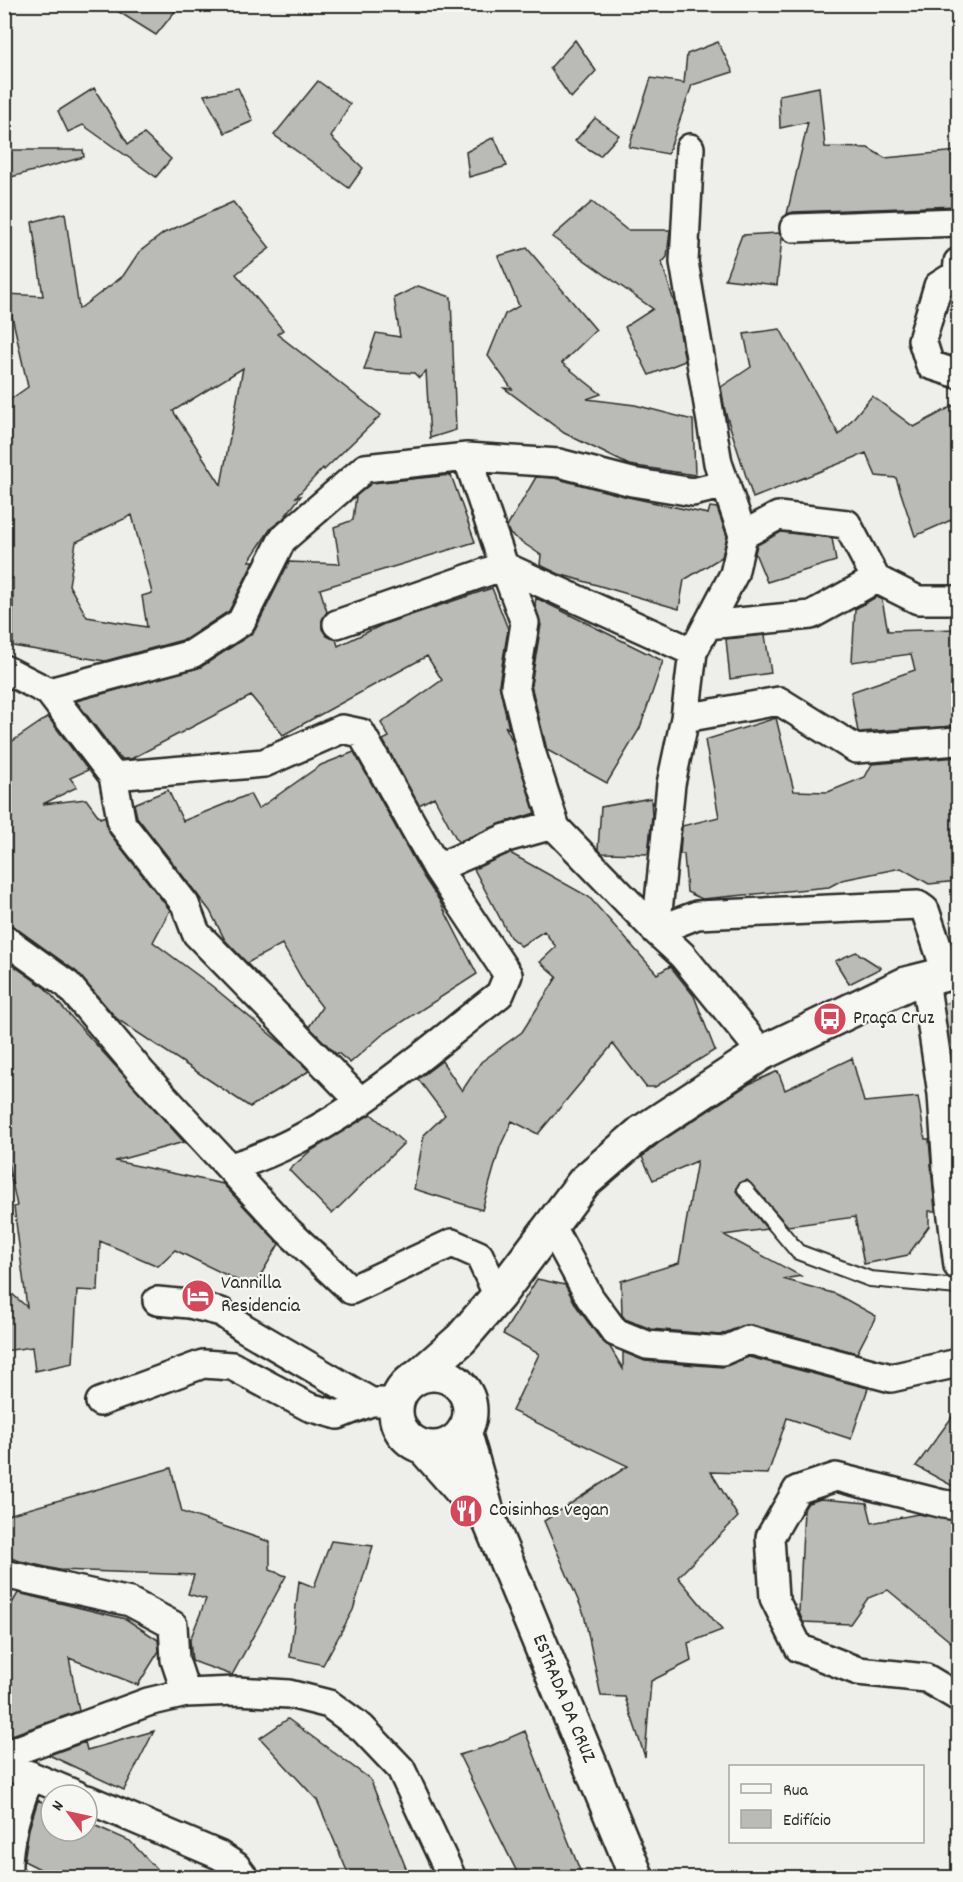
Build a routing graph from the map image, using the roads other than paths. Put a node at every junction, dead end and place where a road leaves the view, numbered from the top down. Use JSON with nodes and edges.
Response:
{"nodes":[{"id":1,"x":690,"y":148,"type":"dead end"},
{"id":2,"x":958,"y":222,"type":"edge"},
{"id":3,"x":794,"y":228,"type":"dead end"},
{"id":4,"x":958,"y":262,"type":"edge"},
{"id":5,"x":958,"y":374,"type":"edge"},
{"id":6,"x":467,"y":457,"type":"junction"},
{"id":7,"x":726,"y":484,"type":"junction"},
{"id":8,"x":743,"y":535,"type":"junction"},
{"id":9,"x":504,"y":566,"type":"junction"},
{"id":10,"x":876,"y":579,"type":"junction"},
{"id":11,"x":958,"y":600,"type":"edge"},
{"id":12,"x":337,"y":624,"type":"dead end"},
{"id":13,"x":708,"y":625,"type":"junction"},
{"id":14,"x":693,"y":652,"type":"junction"},
{"id":15,"x":4,"y":669,"type":"edge"},
{"id":16,"x":49,"y":692,"type":"junction"},
{"id":17,"x":685,"y":718,"type":"junction"},
{"id":18,"x":958,"y":741,"type":"edge"},
{"id":19,"x":113,"y":776,"type":"junction"},
{"id":20,"x":556,"y":828,"type":"junction"},
{"id":21,"x":437,"y":868,"type":"junction"},
{"id":22,"x":657,"y":931,"type":"junction"},
{"id":23,"x":4,"y":939,"type":"edge"},
{"id":24,"x":944,"y":975,"type":"edge"},
{"id":25,"x":762,"y":1053,"type":"junction"},
{"id":26,"x":362,"y":1102,"type":"junction"},
{"id":27,"x":952,"y":1135,"type":"edge"},
{"id":28,"x":231,"y":1167,"type":"junction"},
{"id":29,"x":745,"y":1189,"type":"dead end"},
{"id":30,"x":550,"y":1224,"type":"junction"},
{"id":31,"x":958,"y":1260,"type":"edge"},
{"id":32,"x":958,"y":1266,"type":"edge"},
{"id":33,"x":958,"y":1287,"type":"edge"},
{"id":34,"x":505,"y":1288,"type":"junction"},
{"id":35,"x":157,"y":1301,"type":"dead end"},
{"id":36,"x":958,"y":1363,"type":"edge"},
{"id":37,"x":419,"y":1376,"type":"junction"},
{"id":38,"x":461,"y":1387,"type":"junction"},
{"id":39,"x":100,"y":1402,"type":"dead end"},
{"id":40,"x":384,"y":1402,"type":"junction"},
{"id":41,"x":464,"y":1431,"type":"junction"},
{"id":42,"x":423,"y":1447,"type":"junction"},
{"id":43,"x":958,"y":1506,"type":"edge"},
{"id":44,"x":490,"y":1522,"type":"junction"},
{"id":45,"x":4,"y":1574,"type":"edge"},
{"id":46,"x":186,"y":1693,"type":"junction"},
{"id":47,"x":958,"y":1697,"type":"edge"},
{"id":48,"x":4,"y":1755,"type":"edge"},
{"id":49,"x":4,"y":1764,"type":"edge"},
{"id":50,"x":30,"y":1775,"type":"junction"},
{"id":51,"x":49,"y":1783,"type":"edge"},
{"id":52,"x":99,"y":1804,"type":"edge"},
{"id":53,"x":235,"y":1874,"type":"edge"},
{"id":54,"x":8,"y":1878,"type":"edge"},
{"id":55,"x":452,"y":1878,"type":"edge"},
{"id":56,"x":637,"y":1878,"type":"edge"}],
"edges":[{"from":1,"to":7,"type":"street"},
{"from":2,"to":3,"type":"street"},
{"from":4,"to":5,"type":"street"},
{"from":6,"to":7,"type":"street"},
{"from":6,"to":9,"type":"street"},
{"from":6,"to":16,"type":"street"},
{"from":7,"to":8,"type":"street"},
{"from":8,"to":10,"type":"street"},
{"from":8,"to":13,"type":"street"},
{"from":9,"to":12,"type":"street"},
{"from":9,"to":14,"type":"street"},
{"from":9,"to":20,"type":"street"},
{"from":10,"to":11,"type":"street"},
{"from":10,"to":13,"type":"street"},
{"from":13,"to":14,"type":"street"},
{"from":14,"to":17,"type":"street"},
{"from":15,"to":16,"type":"street"},
{"from":16,"to":19,"type":"street"},
{"from":17,"to":18,"type":"street"},
{"from":17,"to":22,"type":"street"},
{"from":19,"to":21,"type":"street"},
{"from":19,"to":26,"type":"street"},
{"from":20,"to":21,"type":"street"},
{"from":20,"to":22,"type":"street"},
{"from":21,"to":26,"type":"street"},
{"from":22,"to":24,"type":"street"},
{"from":22,"to":25,"type":"street"},
{"from":23,"to":28,"type":"street"},
{"from":24,"to":25,"type":"street"},
{"from":24,"to":27,"type":"street"},
{"from":25,"to":30,"type":"street"},
{"from":26,"to":28,"type":"street"},
{"from":27,"to":31,"type":"street"},
{"from":28,"to":34,"type":"street"},
{"from":29,"to":33,"type":"lane"},
{"from":30,"to":34,"type":"street"},
{"from":30,"to":36,"type":"street"},
{"from":31,"to":32,"type":"street"},
{"from":34,"to":37,"type":"street"},
{"from":34,"to":38,"type":"street"},
{"from":35,"to":40,"type":"street"},
{"from":37,"to":38,"type":"street"},
{"from":37,"to":40,"type":"street"},
{"from":38,"to":41,"type":"street"},
{"from":39,"to":40,"type":"street"},
{"from":40,"to":42,"type":"street"},
{"from":41,"to":42,"type":"street"},
{"from":41,"to":44,"type":"street","name":"ESTRADA DA CRUZ"},
{"from":42,"to":44,"type":"street","name":"ESTRADA DA CRUZ"},
{"from":43,"to":47,"type":"street"},
{"from":44,"to":56,"type":"street","name":"ESTRADA DA CRUZ"},
{"from":45,"to":46,"type":"street"},
{"from":46,"to":48,"type":"street"},
{"from":46,"to":55,"type":"street"},
{"from":49,"to":50,"type":"street"},
{"from":50,"to":51,"type":"street"},
{"from":50,"to":54,"type":"street"},
{"from":52,"to":53,"type":"street"}]}
